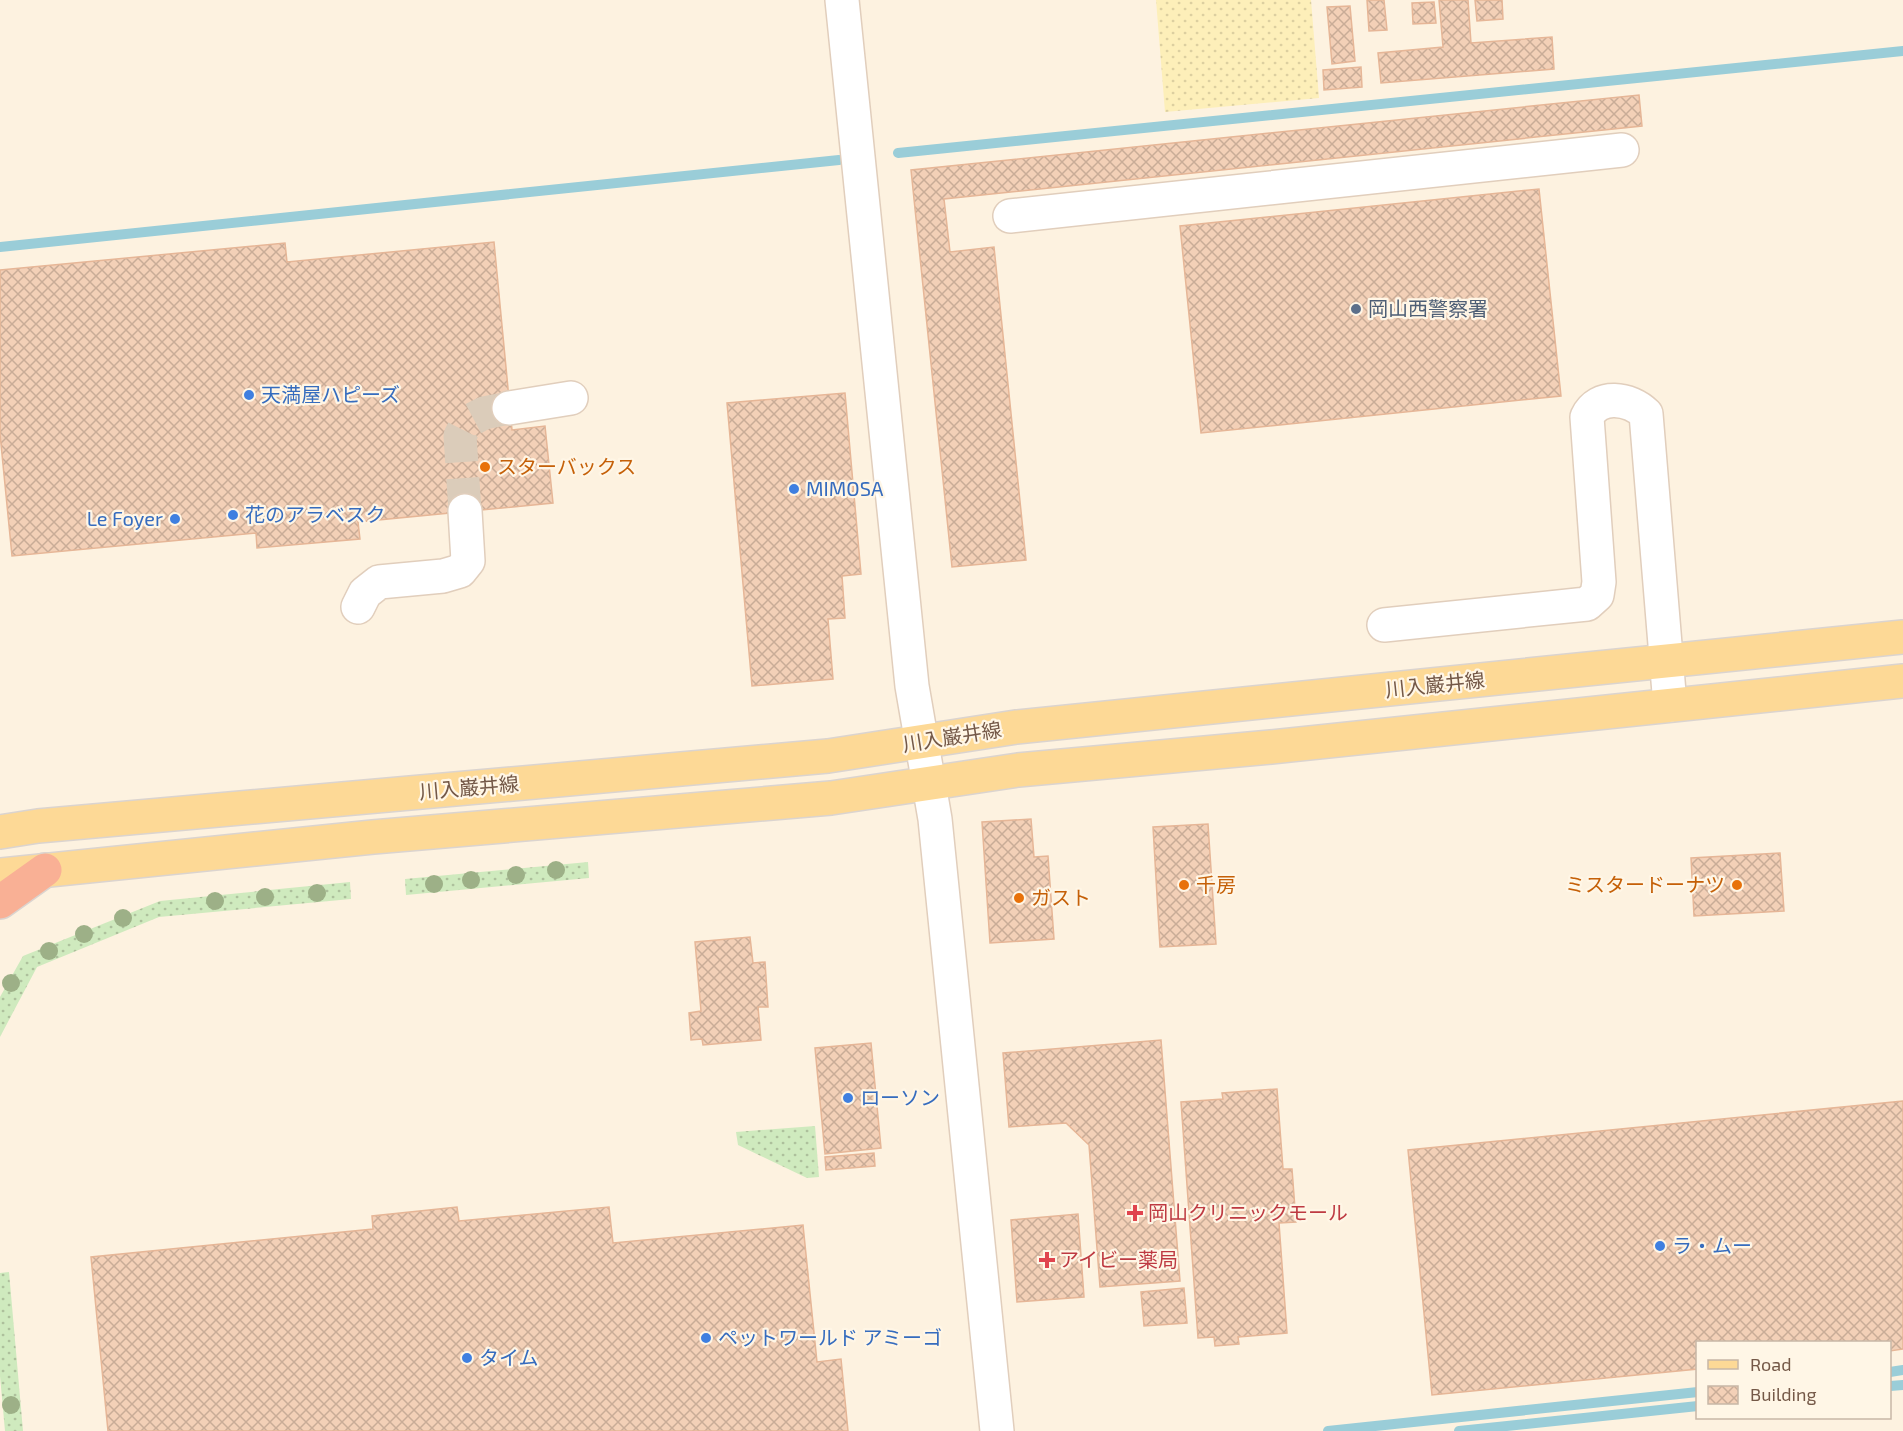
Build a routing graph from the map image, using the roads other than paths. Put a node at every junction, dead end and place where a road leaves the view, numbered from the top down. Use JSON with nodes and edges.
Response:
{"nodes":[{"id":1,"x":842,"y":0,"type":"edge"},
{"id":2,"x":1622,"y":150,"type":"dead end"},
{"id":3,"x":1010,"y":216,"type":"dead end"},
{"id":4,"x":571,"y":398,"type":"dead end"},
{"id":5,"x":509,"y":408,"type":"tunnel mouth"},
{"id":6,"x":465,"y":511,"type":"tunnel mouth"},
{"id":7,"x":358,"y":608,"type":"dead end"},
{"id":8,"x":1384,"y":625,"type":"dead end"},
{"id":9,"x":1903,"y":638,"type":"edge"},
{"id":10,"x":1666,"y":662,"type":"junction"},
{"id":11,"x":1903,"y":681,"type":"edge"},
{"id":12,"x":1670,"y":705,"type":"junction"},
{"id":13,"x":921,"y":741,"type":"junction"},
{"id":14,"x":928,"y":783,"type":"junction"},
{"id":15,"x":0,"y":815,"type":"edge"},
{"id":16,"x":38,"y":826,"type":"junction"},
{"id":17,"x":0,"y":832,"type":"edge"},
{"id":18,"x":45,"y":870,"type":"junction"},
{"id":19,"x":0,"y":875,"type":"edge"},
{"id":20,"x":0,"y":902,"type":"edge"},
{"id":21,"x":998,"y":1431,"type":"edge"}],
"edges":[{"from":1,"to":13,"type":"street"},
{"from":2,"to":3,"type":"street"},
{"from":4,"to":5,"type":"street"},
{"from":6,"to":7,"type":"street"},
{"from":8,"to":10,"type":"street"},
{"from":9,"to":10,"type":"main road","name":"川入巌井線"},
{"from":10,"to":12,"type":"street"},
{"from":10,"to":13,"type":"main road","name":"川入巌井線"},
{"from":11,"to":12,"type":"main road","name":"川入巌井線"},
{"from":12,"to":14,"type":"main road","name":"川入巌井線"},
{"from":13,"to":14,"type":"street"},
{"from":13,"to":16,"type":"main road","name":"川入巌井線"},
{"from":14,"to":18,"type":"main road","name":"川入巌井線"},
{"from":14,"to":21,"type":"street"},
{"from":15,"to":16,"type":"main road"},
{"from":16,"to":17,"type":"main road","name":"川入巌井線"},
{"from":18,"to":19,"type":"main road","name":"川入巌井線"},
{"from":18,"to":20,"type":"highway"}]}
